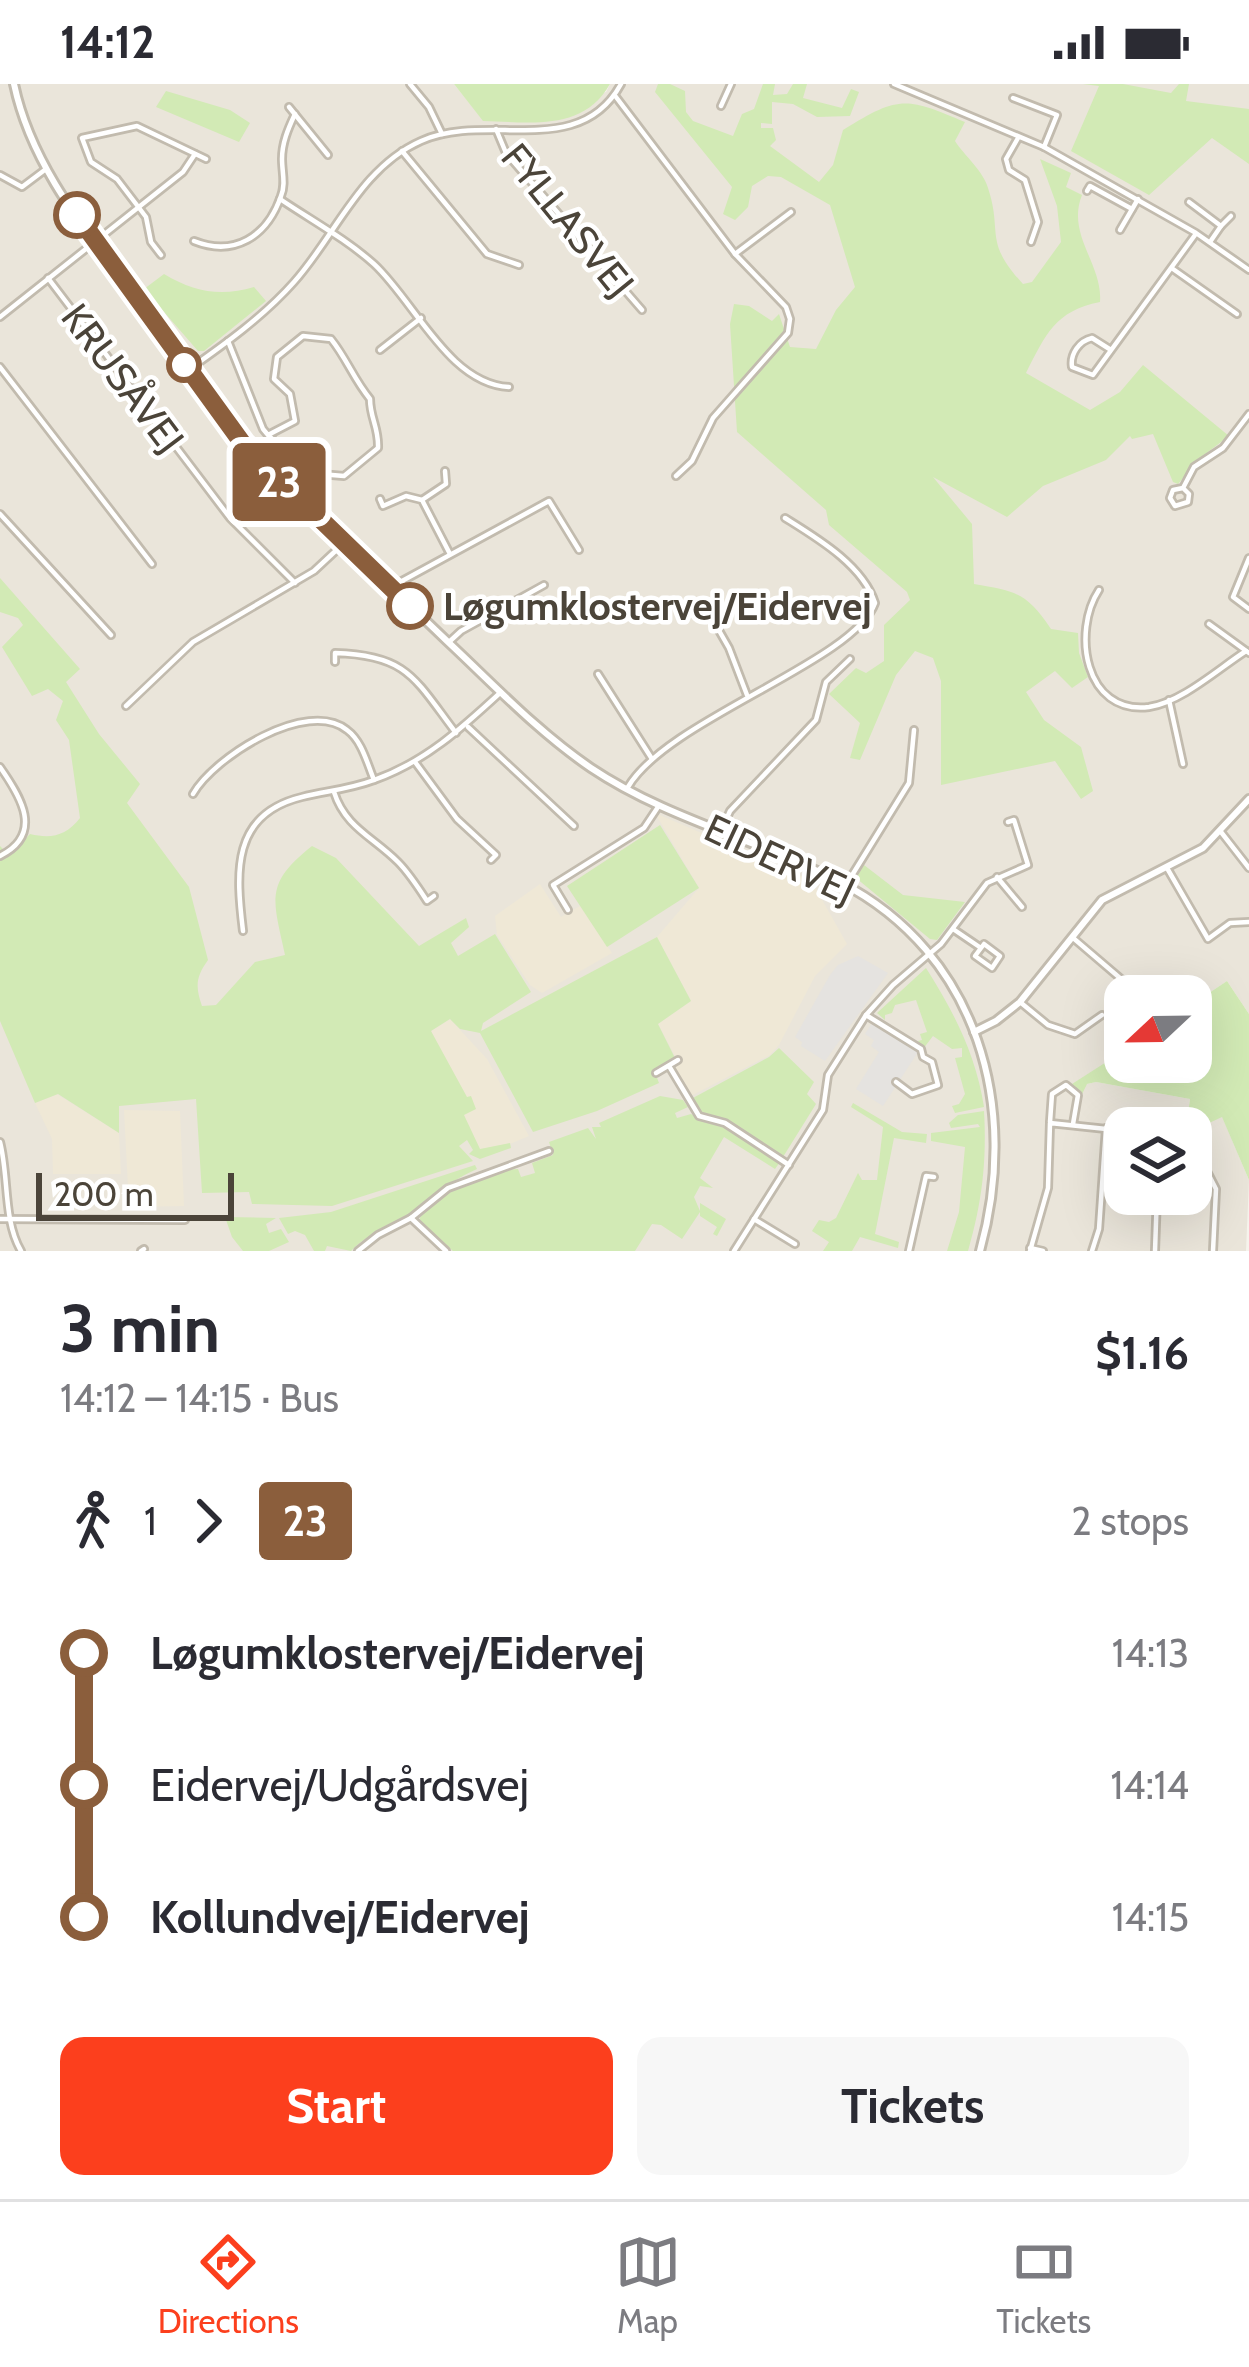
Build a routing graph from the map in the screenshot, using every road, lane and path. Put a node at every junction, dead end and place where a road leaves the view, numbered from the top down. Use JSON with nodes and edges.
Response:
{"nodes":[{"id":1,"x":14,"y":84,"type":"edge"},
{"id":2,"x":410,"y":84,"type":"edge"},
{"id":3,"x":621,"y":84,"type":"edge"},
{"id":4,"x":731,"y":84,"type":"edge"},
{"id":5,"x":894,"y":84,"type":"edge"},
{"id":6,"x":910,"y":87,"type":"edge"},
{"id":7,"x":615,"y":96,"type":"junction"},
{"id":8,"x":1013,"y":98,"type":"dead end"},
{"id":9,"x":722,"y":106,"type":"dead end"},
{"id":10,"x":289,"y":107,"type":"dead end"},
{"id":11,"x":295,"y":114,"type":"junction"},
{"id":12,"x":496,"y":128,"type":"junction"},
{"id":13,"x":442,"y":134,"type":"junction"},
{"id":14,"x":1019,"y":136,"type":"junction"},
{"id":15,"x":1044,"y":148,"type":"junction"},
{"id":16,"x":402,"y":151,"type":"junction"},
{"id":17,"x":195,"y":154,"type":"junction"},
{"id":18,"x":328,"y":155,"type":"dead end"},
{"id":19,"x":206,"y":160,"type":"dead end"},
{"id":20,"x":46,"y":170,"type":"junction"},
{"id":21,"x":0,"y":176,"type":"edge"},
{"id":22,"x":1087,"y":191,"type":"dead end"},
{"id":23,"x":280,"y":199,"type":"junction"},
{"id":24,"x":1138,"y":199,"type":"junction"},
{"id":25,"x":1189,"y":202,"type":"dead end"},
{"id":26,"x":138,"y":206,"type":"junction"},
{"id":27,"x":1132,"y":209,"type":"junction"},
{"id":28,"x":791,"y":212,"type":"dead end"},
{"id":29,"x":1231,"y":216,"type":"dead end"},
{"id":30,"x":1038,"y":222,"type":"junction"},
{"id":31,"x":1221,"y":226,"type":"junction"},
{"id":32,"x":1052,"y":227,"type":"dead end"},
{"id":33,"x":1120,"y":230,"type":"dead end"},
{"id":34,"x":331,"y":233,"type":"junction"},
{"id":35,"x":1196,"y":233,"type":"junction"},
{"id":36,"x":94,"y":240,"type":"junction"},
{"id":37,"x":194,"y":241,"type":"dead end"},
{"id":38,"x":1031,"y":242,"type":"dead end"},
{"id":39,"x":1209,"y":243,"type":"junction"},
{"id":40,"x":735,"y":254,"type":"junction"},
{"id":41,"x":161,"y":255,"type":"dead end"},
{"id":42,"x":519,"y":265,"type":"dead end"},
{"id":43,"x":1172,"y":268,"type":"junction"},
{"id":44,"x":1249,"y":270,"type":"edge"},
{"id":45,"x":48,"y":278,"type":"junction"},
{"id":46,"x":642,"y":310,"type":"dead end"},
{"id":47,"x":1237,"y":314,"type":"dead end"},
{"id":48,"x":0,"y":317,"type":"edge"},
{"id":49,"x":421,"y":318,"type":"junction"},
{"id":50,"x":228,"y":340,"type":"junction"},
{"id":51,"x":380,"y":350,"type":"dead end"},
{"id":52,"x":1111,"y":350,"type":"junction"},
{"id":53,"x":0,"y":367,"type":"edge"},
{"id":54,"x":188,"y":370,"type":"junction"},
{"id":55,"x":509,"y":387,"type":"dead end"},
{"id":56,"x":1249,"y":414,"type":"edge"},
{"id":57,"x":268,"y":435,"type":"junction"},
{"id":58,"x":445,"y":471,"type":"dead end"},
{"id":59,"x":676,"y":476,"type":"dead end"},
{"id":60,"x":1183,"y":488,"type":"dead end"},
{"id":61,"x":380,"y":499,"type":"dead end"},
{"id":62,"x":422,"y":500,"type":"junction"},
{"id":63,"x":0,"y":514,"type":"edge"},
{"id":64,"x":784,"y":518,"type":"dead end"},
{"id":65,"x":344,"y":543,"type":"junction"},
{"id":66,"x":579,"y":550,"type":"dead end"},
{"id":67,"x":450,"y":554,"type":"junction"},
{"id":68,"x":1249,"y":558,"type":"edge"},
{"id":69,"x":152,"y":564,"type":"dead end"},
{"id":70,"x":295,"y":583,"type":"junction"},
{"id":71,"x":544,"y":585,"type":"dead end"},
{"id":72,"x":391,"y":587,"type":"junction"},
{"id":73,"x":1100,"y":590,"type":"dead end"},
{"id":74,"x":1249,"y":609,"type":"edge"},
{"id":75,"x":710,"y":613,"type":"dead end"},
{"id":76,"x":1209,"y":624,"type":"dead end"},
{"id":77,"x":111,"y":635,"type":"dead end"},
{"id":78,"x":449,"y":642,"type":"junction"},
{"id":79,"x":1247,"y":652,"type":"edge"},
{"id":80,"x":850,"y":659,"type":"dead end"},
{"id":81,"x":335,"y":662,"type":"dead end"},
{"id":82,"x":598,"y":674,"type":"dead end"},
{"id":83,"x":501,"y":692,"type":"junction"},
{"id":84,"x":747,"y":698,"type":"junction"},
{"id":85,"x":1169,"y":700,"type":"junction"},
{"id":86,"x":126,"y":706,"type":"dead end"},
{"id":87,"x":467,"y":726,"type":"junction"},
{"id":88,"x":914,"y":730,"type":"dead end"},
{"id":89,"x":456,"y":734,"type":"junction"},
{"id":90,"x":652,"y":759,"type":"junction"},
{"id":91,"x":415,"y":761,"type":"junction"},
{"id":92,"x":1184,"y":764,"type":"dead end"},
{"id":93,"x":0,"y":767,"type":"edge"},
{"id":94,"x":374,"y":780,"type":"junction"},
{"id":95,"x":626,"y":789,"type":"junction"},
{"id":96,"x":334,"y":792,"type":"junction"},
{"id":97,"x":193,"y":794,"type":"dead end"},
{"id":98,"x":1249,"y":799,"type":"edge"},
{"id":99,"x":658,"y":805,"type":"junction"},
{"id":100,"x":1008,"y":822,"type":"dead end"},
{"id":101,"x":574,"y":826,"type":"dead end"},
{"id":102,"x":721,"y":831,"type":"junction"},
{"id":103,"x":1221,"y":832,"type":"junction"},
{"id":104,"x":0,"y":856,"type":"edge"},
{"id":105,"x":491,"y":860,"type":"dead end"},
{"id":106,"x":1167,"y":868,"type":"junction"},
{"id":107,"x":1249,"y":868,"type":"edge"},
{"id":108,"x":998,"y":877,"type":"junction"},
{"id":109,"x":846,"y":885,"type":"junction"},
{"id":110,"x":434,"y":896,"type":"dead end"},
{"id":111,"x":1022,"y":908,"type":"dead end"},
{"id":112,"x":568,"y":910,"type":"dead end"},
{"id":113,"x":1249,"y":922,"type":"edge"},
{"id":114,"x":953,"y":929,"type":"junction"},
{"id":115,"x":243,"y":931,"type":"dead end"},
{"id":116,"x":1072,"y":937,"type":"junction"},
{"id":117,"x":981,"y":948,"type":"dead end"},
{"id":118,"x":928,"y":955,"type":"junction"},
{"id":119,"x":1116,"y":975,"type":"edge"},
{"id":120,"x":1020,"y":1002,"type":"junction"},
{"id":121,"x":866,"y":1015,"type":"junction"},
{"id":122,"x":1102,"y":1015,"type":"dead end"},
{"id":123,"x":974,"y":1032,"type":"junction"},
{"id":124,"x":678,"y":1060,"type":"dead end"},
{"id":125,"x":669,"y":1066,"type":"junction"},
{"id":126,"x":656,"y":1073,"type":"dead end"},
{"id":127,"x":896,"y":1082,"type":"dead end"},
{"id":128,"x":1050,"y":1123,"type":"junction"},
{"id":129,"x":1073,"y":1124,"type":"junction"},
{"id":130,"x":1104,"y":1128,"type":"edge"},
{"id":131,"x":0,"y":1142,"type":"edge"},
{"id":132,"x":549,"y":1151,"type":"dead end"},
{"id":133,"x":1104,"y":1157,"type":"edge"},
{"id":134,"x":526,"y":1158,"type":"junction"},
{"id":135,"x":789,"y":1165,"type":"junction"},
{"id":136,"x":530,"y":1170,"type":"dead end"},
{"id":137,"x":934,"y":1177,"type":"dead end"},
{"id":138,"x":1212,"y":1181,"type":"edge"},
{"id":139,"x":1156,"y":1215,"type":"edge"},
{"id":140,"x":10,"y":1218,"type":"junction"},
{"id":141,"x":412,"y":1218,"type":"junction"},
{"id":142,"x":0,"y":1219,"type":"edge"},
{"id":143,"x":754,"y":1219,"type":"junction"},
{"id":144,"x":185,"y":1220,"type":"dead end"},
{"id":145,"x":795,"y":1244,"type":"dead end"},
{"id":146,"x":1030,"y":1249,"type":"edge"},
{"id":147,"x":735,"y":1250,"type":"edge"},
{"id":148,"x":21,"y":1251,"type":"edge"},
{"id":149,"x":358,"y":1251,"type":"edge"},
{"id":150,"x":446,"y":1251,"type":"edge"},
{"id":151,"x":909,"y":1251,"type":"edge"},
{"id":152,"x":980,"y":1251,"type":"edge"},
{"id":153,"x":1043,"y":1251,"type":"edge"},
{"id":154,"x":1092,"y":1251,"type":"edge"},
{"id":155,"x":1155,"y":1251,"type":"edge"},
{"id":156,"x":1214,"y":1251,"type":"edge"}],
"edges":[{"from":1,"to":20,"type":"street","name":"EIDERVEJ"},
{"from":2,"to":13,"type":"street"},
{"from":3,"to":7,"type":"street"},
{"from":4,"to":9,"type":"street"},
{"from":5,"to":6,"type":"street"},
{"from":6,"to":14,"type":"street"},
{"from":7,"to":12,"type":"street"},
{"from":7,"to":40,"type":"street"},
{"from":8,"to":15,"type":"street"},
{"from":10,"to":11,"type":"street"},
{"from":11,"to":18,"type":"street"},
{"from":11,"to":23,"type":"street"},
{"from":12,"to":13,"type":"street"},
{"from":12,"to":46,"type":"street","name":"FYLLASVEJ"},
{"from":13,"to":16,"type":"street"},
{"from":14,"to":15,"type":"street"},
{"from":14,"to":30,"type":"street"},
{"from":15,"to":24,"type":"street"},
{"from":16,"to":34,"type":"street"},
{"from":16,"to":42,"type":"street"},
{"from":17,"to":19,"type":"street"},
{"from":17,"to":26,"type":"street"},
{"from":17,"to":26,"type":"street"},
{"from":20,"to":21,"type":"street"},
{"from":20,"to":36,"type":"street","name":"EIDERVEJ"},
{"from":22,"to":27,"type":"street"},
{"from":23,"to":34,"type":"street"},
{"from":23,"to":37,"type":"street"},
{"from":24,"to":27,"type":"street"},
{"from":24,"to":35,"type":"street"},
{"from":25,"to":31,"type":"street"},
{"from":26,"to":36,"type":"street"},
{"from":26,"to":41,"type":"street"},
{"from":27,"to":33,"type":"street"},
{"from":28,"to":40,"type":"street"},
{"from":29,"to":31,"type":"street"},
{"from":30,"to":32,"type":"street"},
{"from":30,"to":38,"type":"street"},
{"from":31,"to":39,"type":"street"},
{"from":34,"to":49,"type":"street"},
{"from":34,"to":50,"type":"street"},
{"from":35,"to":39,"type":"street"},
{"from":35,"to":43,"type":"street"},
{"from":36,"to":45,"type":"street"},
{"from":36,"to":54,"type":"street","name":"EIDERVEJ"},
{"from":39,"to":44,"type":"street"},
{"from":40,"to":59,"type":"street"},
{"from":43,"to":47,"type":"street"},
{"from":43,"to":52,"type":"street"},
{"from":45,"to":48,"type":"street"},
{"from":45,"to":70,"type":"street","name":"KRUSÅVEJ"},
{"from":49,"to":51,"type":"street"},
{"from":49,"to":55,"type":"street"},
{"from":50,"to":54,"type":"street"},
{"from":50,"to":57,"type":"street"},
{"from":52,"to":52,"type":"street"},
{"from":53,"to":69,"type":"street"},
{"from":54,"to":65,"type":"street","name":"EIDERVEJ"},
{"from":56,"to":60,"type":"street"},
{"from":57,"to":57,"type":"street"},
{"from":58,"to":62,"type":"street"},
{"from":61,"to":62,"type":"street"},
{"from":62,"to":67,"type":"street"},
{"from":63,"to":77,"type":"street"},
{"from":64,"to":84,"type":"street"},
{"from":65,"to":70,"type":"street"},
{"from":65,"to":72,"type":"street","name":"EIDERVEJ"},
{"from":66,"to":67,"type":"street"},
{"from":67,"to":72,"type":"street"},
{"from":68,"to":74,"type":"street"},
{"from":70,"to":86,"type":"street"},
{"from":71,"to":78,"type":"street"},
{"from":72,"to":78,"type":"street","name":"EIDERVEJ"},
{"from":73,"to":85,"type":"street"},
{"from":75,"to":84,"type":"street"},
{"from":76,"to":79,"type":"street"},
{"from":78,"to":83,"type":"street","name":"EIDERVEJ"},
{"from":79,"to":85,"type":"street"},
{"from":80,"to":102,"type":"street"},
{"from":81,"to":89,"type":"street"},
{"from":82,"to":90,"type":"street"},
{"from":83,"to":87,"type":"street"},
{"from":83,"to":95,"type":"street","name":"EIDERVEJ"},
{"from":84,"to":90,"type":"street"},
{"from":85,"to":92,"type":"street"},
{"from":87,"to":89,"type":"street"},
{"from":87,"to":101,"type":"street"},
{"from":88,"to":109,"type":"street"},
{"from":89,"to":91,"type":"street"},
{"from":90,"to":95,"type":"street"},
{"from":91,"to":94,"type":"street"},
{"from":91,"to":105,"type":"street"},
{"from":93,"to":104,"type":"street"},
{"from":94,"to":96,"type":"street"},
{"from":94,"to":97,"type":"street"},
{"from":95,"to":99,"type":"street","name":"EIDERVEJ"},
{"from":96,"to":110,"type":"street"},
{"from":96,"to":115,"type":"street"},
{"from":98,"to":103,"type":"street"},
{"from":99,"to":102,"type":"street","name":"EIDERVEJ"},
{"from":99,"to":112,"type":"street","name":"EIDERVEJ"},
{"from":100,"to":108,"type":"street"},
{"from":102,"to":109,"type":"street","name":"EIDERVEJ"},
{"from":103,"to":106,"type":"street"},
{"from":103,"to":107,"type":"street"},
{"from":106,"to":113,"type":"street"},
{"from":106,"to":116,"type":"street"},
{"from":108,"to":111,"type":"street"},
{"from":108,"to":114,"type":"street"},
{"from":109,"to":118,"type":"street","name":"EIDERVEJ"},
{"from":114,"to":117,"type":"street"},
{"from":114,"to":118,"type":"street"},
{"from":116,"to":119,"type":"street"},
{"from":116,"to":120,"type":"street"},
{"from":118,"to":121,"type":"street"},
{"from":118,"to":123,"type":"street","name":"EIDERVEJ"},
{"from":120,"to":122,"type":"street"},
{"from":120,"to":123,"type":"street"},
{"from":121,"to":127,"type":"street"},
{"from":121,"to":135,"type":"street"},
{"from":123,"to":152,"type":"street","name":"EIDERVEJ"},
{"from":124,"to":125,"type":"street"},
{"from":125,"to":126,"type":"street"},
{"from":125,"to":135,"type":"street"},
{"from":128,"to":129,"type":"street"},
{"from":128,"to":129,"type":"street"},
{"from":128,"to":146,"type":"street"},
{"from":129,"to":130,"type":"street"},
{"from":131,"to":140,"type":"street"},
{"from":132,"to":134,"type":"street"},
{"from":133,"to":154,"type":"street"},
{"from":134,"to":136,"type":"street"},
{"from":134,"to":141,"type":"street"},
{"from":135,"to":143,"type":"street"},
{"from":137,"to":151,"type":"street"},
{"from":138,"to":156,"type":"street"},
{"from":139,"to":155,"type":"street"},
{"from":140,"to":142,"type":"street"},
{"from":140,"to":144,"type":"street"},
{"from":140,"to":148,"type":"street"},
{"from":141,"to":149,"type":"street"},
{"from":141,"to":150,"type":"street"},
{"from":143,"to":145,"type":"street"},
{"from":143,"to":147,"type":"street"},
{"from":146,"to":153,"type":"street"}]}
